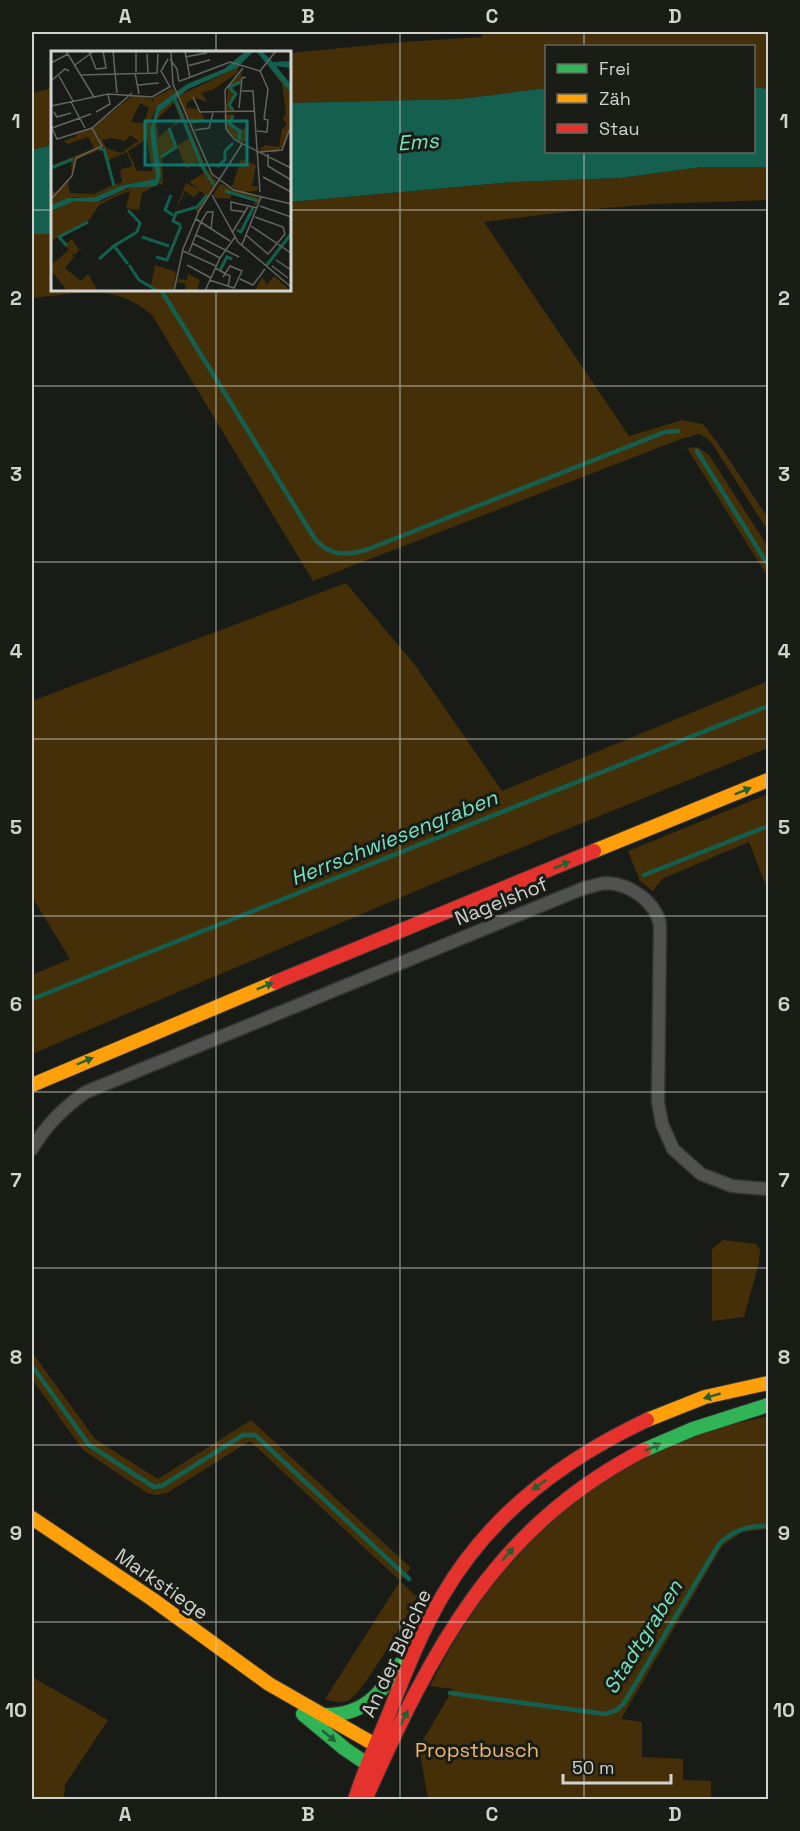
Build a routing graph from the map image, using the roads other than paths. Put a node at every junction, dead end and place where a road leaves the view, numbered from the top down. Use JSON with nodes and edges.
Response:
{"nodes":[{"id":1,"x":768,"y":780,"type":"edge"},
{"id":2,"x":32,"y":1085,"type":"edge"},
{"id":3,"x":32,"y":1149,"type":"edge"},
{"id":4,"x":768,"y":1189,"type":"edge"},
{"id":5,"x":768,"y":1383,"type":"edge"},
{"id":6,"x":768,"y":1405,"type":"edge"},
{"id":7,"x":32,"y":1518,"type":"edge"},
{"id":8,"x":432,"y":1612,"type":"junction"},
{"id":9,"x":269,"y":1684,"type":"junction"},
{"id":10,"x":319,"y":1714,"type":"junction"},
{"id":11,"x":381,"y":1749,"type":"junction"},
{"id":12,"x":372,"y":1768,"type":"junction"},
{"id":13,"x":355,"y":1800,"type":"edge"},
{"id":14,"x":365,"y":1800,"type":"edge"}],
"edges":[{"from":2,"to":1,"type":"main road","one_way":true},
{"from":3,"to":4,"type":"street","name":"Nagelshof"},
{"from":5,"to":8,"type":"main road","name":"An der Bleiche","one_way":true},
{"from":11,"to":6,"type":"main road","name":"An der Bleiche","one_way":true},
{"from":7,"to":9,"type":"main road","name":"Markstiege"},
{"from":8,"to":10,"type":"main road"},
{"from":8,"to":11,"type":"main road","name":"An der Bleiche"},
{"from":9,"to":10,"type":"main road","name":"Markstiege"},
{"from":9,"to":12,"type":"main road","name":"Markstiege","one_way":true},
{"from":10,"to":11,"type":"main road","name":"Markstiege"},
{"from":11,"to":12,"type":"main road","name":"An der Bleiche"},
{"from":12,"to":13,"type":"main road"},
{"from":12,"to":14,"type":"main road"}]}
